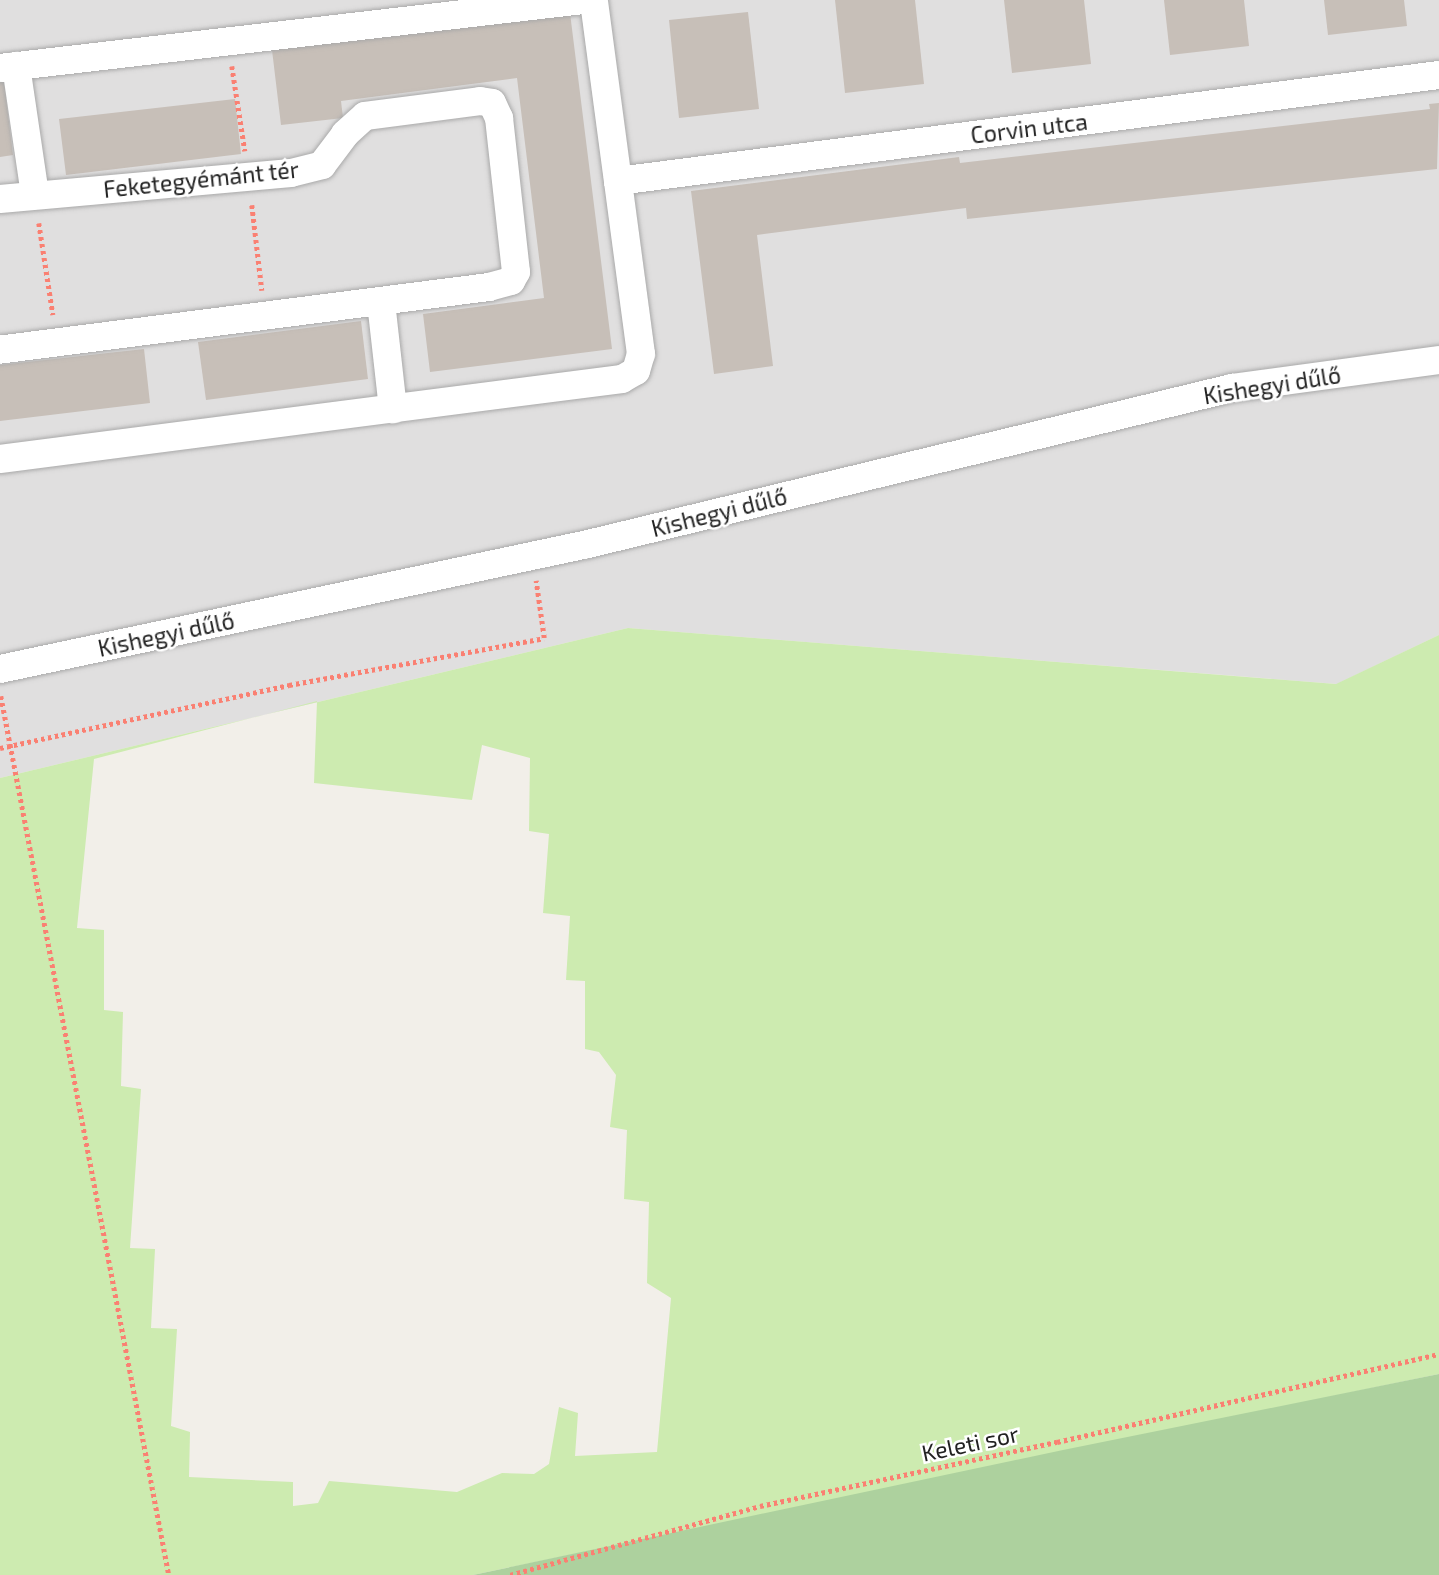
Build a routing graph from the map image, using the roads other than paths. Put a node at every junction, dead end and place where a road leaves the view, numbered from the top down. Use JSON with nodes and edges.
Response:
{"nodes":[{"id":1,"x":583,"y":0,"type":"edge"},
{"id":2,"x":594,"y":0,"type":"edge"},
{"id":3,"x":8,"y":67,"type":"edge"},
{"id":4,"x":1439,"y":75,"type":"edge"},
{"id":5,"x":618,"y":181,"type":"junction"},
{"id":6,"x":35,"y":195,"type":"junction"},
{"id":7,"x":0,"y":199,"type":"edge"},
{"id":8,"x":381,"y":302,"type":"junction"},
{"id":9,"x":0,"y":351,"type":"edge"},
{"id":10,"x":1439,"y":360,"type":"edge"},
{"id":11,"x":393,"y":409,"type":"junction"},
{"id":12,"x":0,"y":459,"type":"edge"},
{"id":13,"x":0,"y":669,"type":"edge"}],
"edges":[{"from":1,"to":3,"type":"street"},
{"from":2,"to":5,"type":"street"},
{"from":3,"to":6,"type":"street"},
{"from":4,"to":5,"type":"street","name":"Corvin utca"},
{"from":5,"to":11,"type":"street"},
{"from":6,"to":7,"type":"street","name":"Feketegyémánt tér"},
{"from":6,"to":8,"type":"street","name":"Feketegyémánt tér"},
{"from":8,"to":9,"type":"street","name":"Feketegyémánt tér"},
{"from":8,"to":11,"type":"street"},
{"from":10,"to":13,"type":"street","name":"Kishegyi dűlő"},
{"from":11,"to":12,"type":"street"}]}
